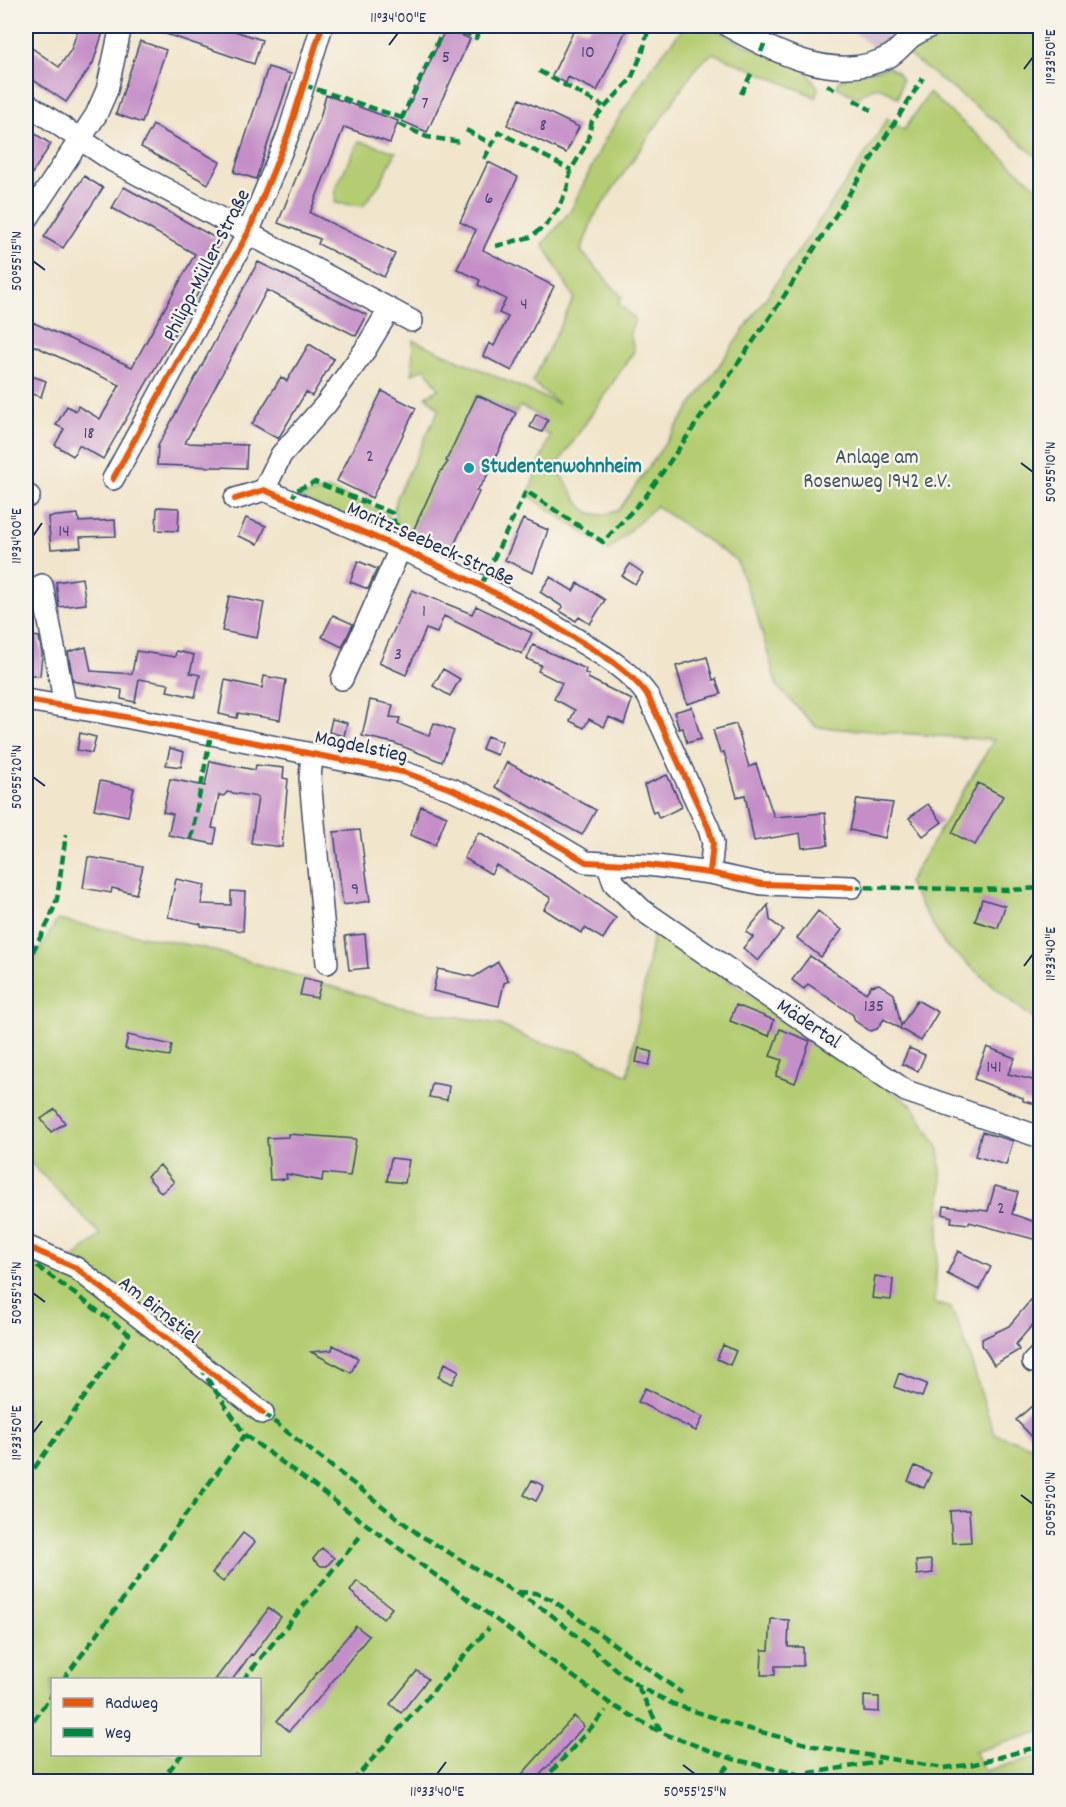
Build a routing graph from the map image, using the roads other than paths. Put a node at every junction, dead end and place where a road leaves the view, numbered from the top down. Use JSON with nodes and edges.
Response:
{"nodes":[{"id":1,"x":121,"y":26,"type":"edge"},
{"id":2,"x":322,"y":26,"type":"edge"},
{"id":3,"x":728,"y":26,"type":"edge"},
{"id":4,"x":931,"y":26,"type":"edge"},
{"id":5,"x":26,"y":103,"type":"edge"},
{"id":6,"x":81,"y":140,"type":"junction"},
{"id":7,"x":26,"y":220,"type":"edge"},
{"id":8,"x":248,"y":233,"type":"junction"},
{"id":9,"x":389,"y":309,"type":"junction"},
{"id":10,"x":412,"y":321,"type":"dead end"},
{"id":11,"x":113,"y":478,"type":"dead end"},
{"id":12,"x":264,"y":490,"type":"junction"},
{"id":13,"x":235,"y":499,"type":"dead end"},
{"id":14,"x":400,"y":549,"type":"junction"},
{"id":15,"x":42,"y":585,"type":"dead end"},
{"id":16,"x":342,"y":679,"type":"dead end"},
{"id":17,"x":26,"y":700,"type":"edge"},
{"id":18,"x":65,"y":705,"type":"junction"},
{"id":19,"x":312,"y":754,"type":"junction"},
{"id":20,"x":608,"y":865,"type":"junction"},
{"id":21,"x":710,"y":873,"type":"junction"},
{"id":22,"x":852,"y":887,"type":"dead end"},
{"id":23,"x":327,"y":963,"type":"dead end"},
{"id":24,"x":1041,"y":1137,"type":"edge"},
{"id":25,"x":26,"y":1246,"type":"edge"},
{"id":26,"x":263,"y":1413,"type":"dead end"}],
"edges":[{"from":1,"to":6,"type":"street"},
{"from":2,"to":8,"type":"street","name":"Philipp-Müller-Straße"},
{"from":3,"to":4,"type":"street"},
{"from":5,"to":6,"type":"street"},
{"from":6,"to":7,"type":"street"},
{"from":6,"to":8,"type":"street"},
{"from":8,"to":9,"type":"street"},
{"from":8,"to":11,"type":"street","name":"Philipp-Müller-Straße"},
{"from":9,"to":10,"type":"street"},
{"from":9,"to":12,"type":"street"},
{"from":12,"to":13,"type":"street"},
{"from":12,"to":14,"type":"street","name":"Moritz-Seebeck-Straße"},
{"from":14,"to":16,"type":"street"},
{"from":14,"to":21,"type":"street","name":"Moritz-Seebeck-Straße"},
{"from":15,"to":18,"type":"street"},
{"from":17,"to":18,"type":"street","name":"Magdelstieg"},
{"from":18,"to":19,"type":"street","name":"Magdelstieg"},
{"from":19,"to":20,"type":"street","name":"Magdelstieg"},
{"from":19,"to":23,"type":"street"},
{"from":20,"to":21,"type":"street","name":"Magdelstieg"},
{"from":20,"to":24,"type":"street","name":"Mädertal"},
{"from":21,"to":22,"type":"street","name":"Magdelstieg"},
{"from":25,"to":26,"type":"street","name":"Am Birnstiel"}]}
